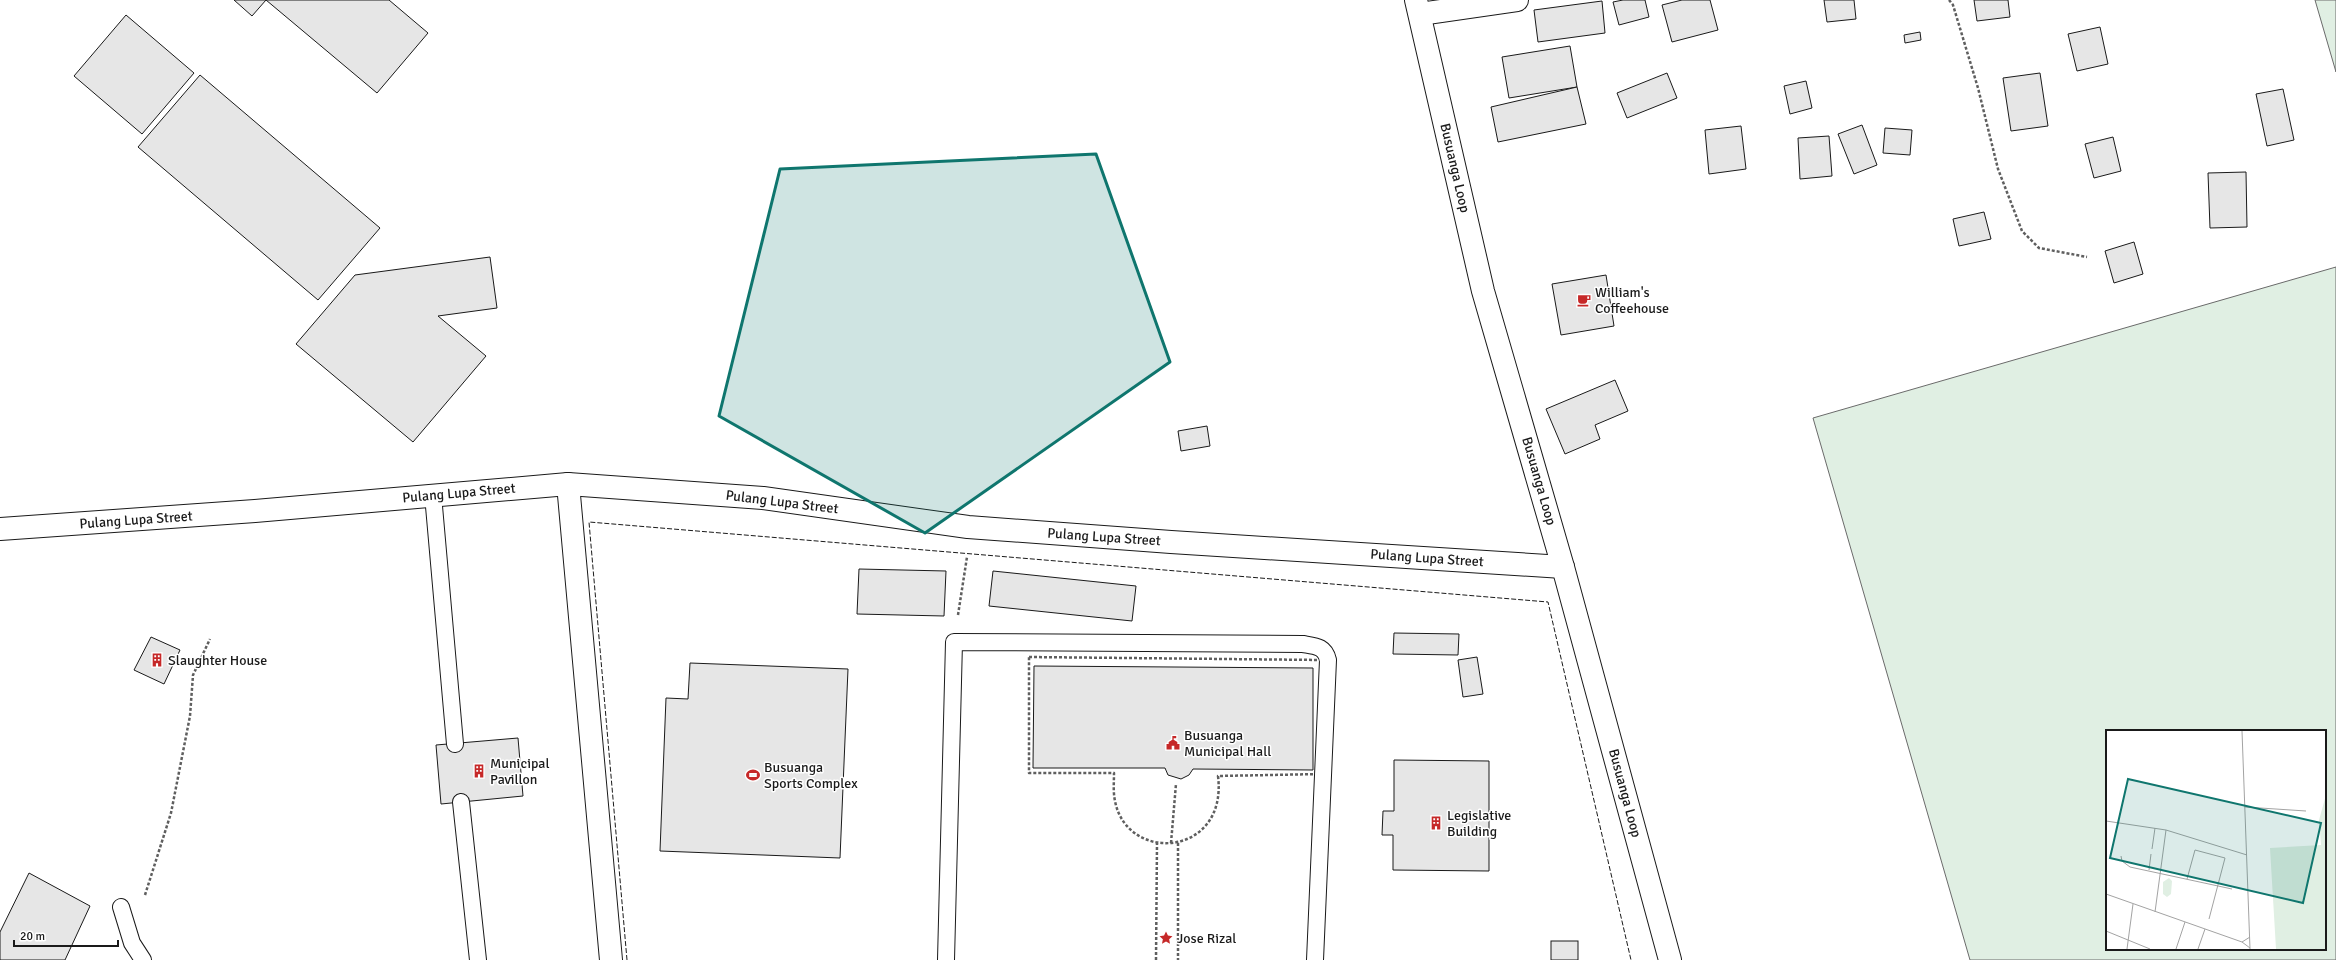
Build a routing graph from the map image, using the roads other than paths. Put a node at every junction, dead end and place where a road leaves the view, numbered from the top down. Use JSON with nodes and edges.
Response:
{"nodes":[{"id":1,"x":1517,"y":0,"type":"edge"},
{"id":2,"x":1418,"y":7,"type":"edge"},
{"id":3,"x":568,"y":484,"type":"junction"},
{"id":4,"x":433,"y":495,"type":"junction"},
{"id":5,"x":0,"y":529,"type":"edge"},
{"id":6,"x":1563,"y":567,"type":"junction"},
{"id":7,"x":455,"y":744,"type":"dead end"},
{"id":8,"x":461,"y":802,"type":"dead end"},
{"id":9,"x":121,"y":907,"type":"road end"},
{"id":10,"x":143,"y":960,"type":"edge"},
{"id":11,"x":478,"y":960,"type":"edge"},
{"id":12,"x":610,"y":960,"type":"edge"},
{"id":13,"x":946,"y":960,"type":"edge"},
{"id":14,"x":1315,"y":960,"type":"edge"},
{"id":15,"x":1670,"y":960,"type":"edge"}],
"edges":[{"from":1,"to":2,"type":"street"},
{"from":2,"to":6,"type":"street","name":"Busuanga Loop"},
{"from":3,"to":4,"type":"street","name":"Pulang Lupa Street"},
{"from":3,"to":6,"type":"street","name":"Pulang Lupa Street"},
{"from":3,"to":12,"type":"street"},
{"from":4,"to":5,"type":"street","name":"Pulang Lupa Street"},
{"from":4,"to":7,"type":"lane"},
{"from":6,"to":15,"type":"street","name":"Busuanga Loop"},
{"from":8,"to":11,"type":"lane"},
{"from":9,"to":10,"type":"lane"},
{"from":13,"to":14,"type":"lane"}]}
